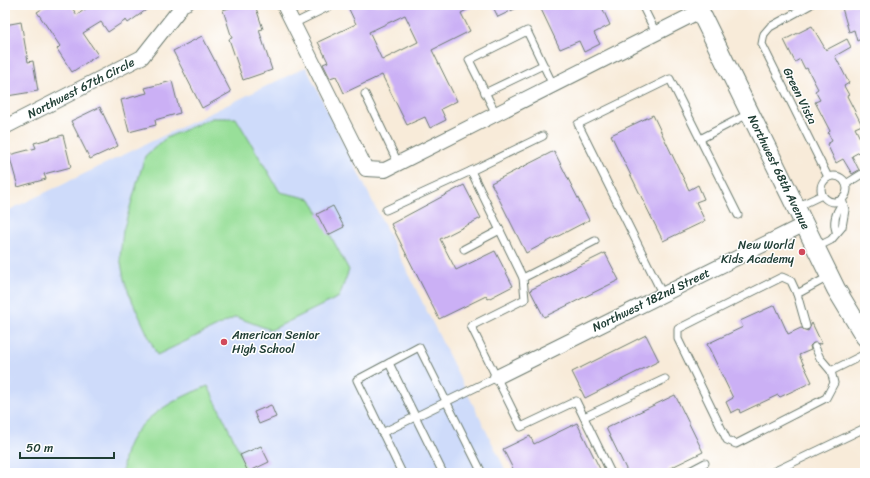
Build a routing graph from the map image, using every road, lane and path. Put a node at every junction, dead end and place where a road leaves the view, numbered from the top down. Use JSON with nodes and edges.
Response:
{"nodes":[{"id":1,"x":284,"y":5,"type":"edge"},
{"id":2,"x":332,"y":5,"type":"edge"},
{"id":3,"x":642,"y":5,"type":"edge"},
{"id":4,"x":810,"y":5,"type":"edge"},
{"id":5,"x":183,"y":7,"type":"edge"},
{"id":6,"x":698,"y":8,"type":"edge"},
{"id":7,"x":293,"y":24,"type":"junction"},
{"id":8,"x":656,"y":33,"type":"junction"},
{"id":9,"x":543,"y":65,"type":"junction"},
{"id":10,"x":553,"y":85,"type":"junction"},
{"id":11,"x":485,"y":93,"type":"junction"},
{"id":12,"x":365,"y":94,"type":"dead end"},
{"id":13,"x":751,"y":113,"type":"junction"},
{"id":14,"x":496,"y":114,"type":"junction"},
{"id":15,"x":5,"y":127,"type":"edge"},
{"id":16,"x":544,"y":136,"type":"dead end"},
{"id":17,"x":700,"y":138,"type":"junction"},
{"id":18,"x":398,"y":163,"type":"junction"},
{"id":19,"x":471,"y":171,"type":"junction"},
{"id":20,"x":865,"y":172,"type":"edge"},
{"id":21,"x":828,"y":177,"type":"junction"},
{"id":22,"x":846,"y":184,"type":"junction"},
{"id":23,"x":822,"y":195,"type":"junction"},
{"id":24,"x":842,"y":201,"type":"junction"},
{"id":25,"x":797,"y":207,"type":"junction"},
{"id":26,"x":386,"y":210,"type":"dead end"},
{"id":27,"x":738,"y":215,"type":"dead end"},
{"id":28,"x":805,"y":224,"type":"junction"},
{"id":29,"x":500,"y":230,"type":"junction"},
{"id":30,"x":595,"y":241,"type":"dead end"},
{"id":31,"x":816,"y":247,"type":"junction"},
{"id":32,"x":464,"y":249,"type":"dead end"},
{"id":33,"x":830,"y":276,"type":"junction"},
{"id":34,"x":523,"y":278,"type":"junction"},
{"id":35,"x":797,"y":294,"type":"junction"},
{"id":36,"x":663,"y":295,"type":"junction"},
{"id":37,"x":806,"y":326,"type":"dead end"},
{"id":38,"x":865,"y":337,"type":"edge"},
{"id":39,"x":815,"y":348,"type":"dead end"},
{"id":40,"x":865,"y":354,"type":"edge"},
{"id":41,"x":389,"y":363,"type":"junction"},
{"id":42,"x":831,"y":371,"type":"junction"},
{"id":43,"x":497,"y":377,"type":"junction"},
{"id":44,"x":665,"y":379,"type":"dead end"},
{"id":45,"x":446,"y":401,"type":"junction"},
{"id":46,"x":415,"y":417,"type":"junction"},
{"id":47,"x":584,"y":417,"type":"junction"},
{"id":48,"x":865,"y":428,"type":"edge"},
{"id":49,"x":382,"y":433,"type":"junction"},
{"id":50,"x":705,"y":463,"type":"dead end"},
{"id":51,"x":402,"y":473,"type":"edge"},
{"id":52,"x":442,"y":473,"type":"edge"},
{"id":53,"x":482,"y":473,"type":"edge"},
{"id":54,"x":611,"y":473,"type":"edge"},
{"id":55,"x":686,"y":473,"type":"edge"},
{"id":56,"x":771,"y":473,"type":"edge"}],
"edges":[{"from":1,"to":7,"type":"street"},
{"from":2,"to":7,"type":"lane"},
{"from":3,"to":8,"type":"lane"},
{"from":4,"to":21,"type":"lane","name":"Green Vista"},
{"from":5,"to":15,"type":"street","name":"Northwest 67th Circle"},
{"from":6,"to":8,"type":"street"},
{"from":6,"to":13,"type":"street","name":"Northwest 68th Avenue"},
{"from":7,"to":18,"type":"street"},
{"from":8,"to":10,"type":"street"},
{"from":9,"to":10,"type":"lane"},
{"from":9,"to":11,"type":"lane"},
{"from":9,"to":11,"type":"lane"},
{"from":10,"to":14,"type":"street"},
{"from":11,"to":14,"type":"lane"},
{"from":12,"to":18,"type":"lane"},
{"from":13,"to":17,"type":"lane"},
{"from":13,"to":25,"type":"street","name":"Northwest 68th Avenue"},
{"from":14,"to":18,"type":"street"},
{"from":16,"to":19,"type":"lane"},
{"from":17,"to":27,"type":"lane"},
{"from":17,"to":36,"type":"lane"},
{"from":19,"to":26,"type":"lane"},
{"from":19,"to":29,"type":"lane"},
{"from":20,"to":22,"type":"lane"},
{"from":21,"to":22,"type":"lane"},
{"from":21,"to":23,"type":"lane"},
{"from":22,"to":24,"type":"lane"},
{"from":23,"to":24,"type":"lane"},
{"from":23,"to":25,"type":"lane"},
{"from":24,"to":31,"type":"lane"},
{"from":25,"to":28,"type":"street","name":"Northwest 68th Avenue"},
{"from":28,"to":31,"type":"street","name":"Northwest 68th Avenue"},
{"from":28,"to":36,"type":"street","name":"Northwest 182nd Street"},
{"from":29,"to":32,"type":"lane"},
{"from":29,"to":34,"type":"lane"},
{"from":30,"to":34,"type":"lane"},
{"from":31,"to":33,"type":"street","name":"Northwest 68th Avenue"},
{"from":33,"to":35,"type":"lane"},
{"from":33,"to":38,"type":"street","name":"Northwest 68th Avenue"},
{"from":34,"to":43,"type":"lane"},
{"from":35,"to":37,"type":"lane"},
{"from":35,"to":42,"type":"lane"},
{"from":36,"to":43,"type":"street","name":"Northwest 182nd Street"},
{"from":39,"to":42,"type":"lane"},
{"from":40,"to":42,"type":"lane"},
{"from":41,"to":45,"type":"lane"},
{"from":41,"to":46,"type":"lane"},
{"from":41,"to":49,"type":"lane"},
{"from":43,"to":45,"type":"lane"},
{"from":43,"to":47,"type":"lane"},
{"from":44,"to":47,"type":"lane"},
{"from":45,"to":46,"type":"lane"},
{"from":45,"to":53,"type":"lane"},
{"from":46,"to":49,"type":"lane"},
{"from":46,"to":52,"type":"lane"},
{"from":47,"to":54,"type":"lane"},
{"from":48,"to":56,"type":"lane"},
{"from":49,"to":51,"type":"lane"},
{"from":50,"to":55,"type":"lane"}]}
